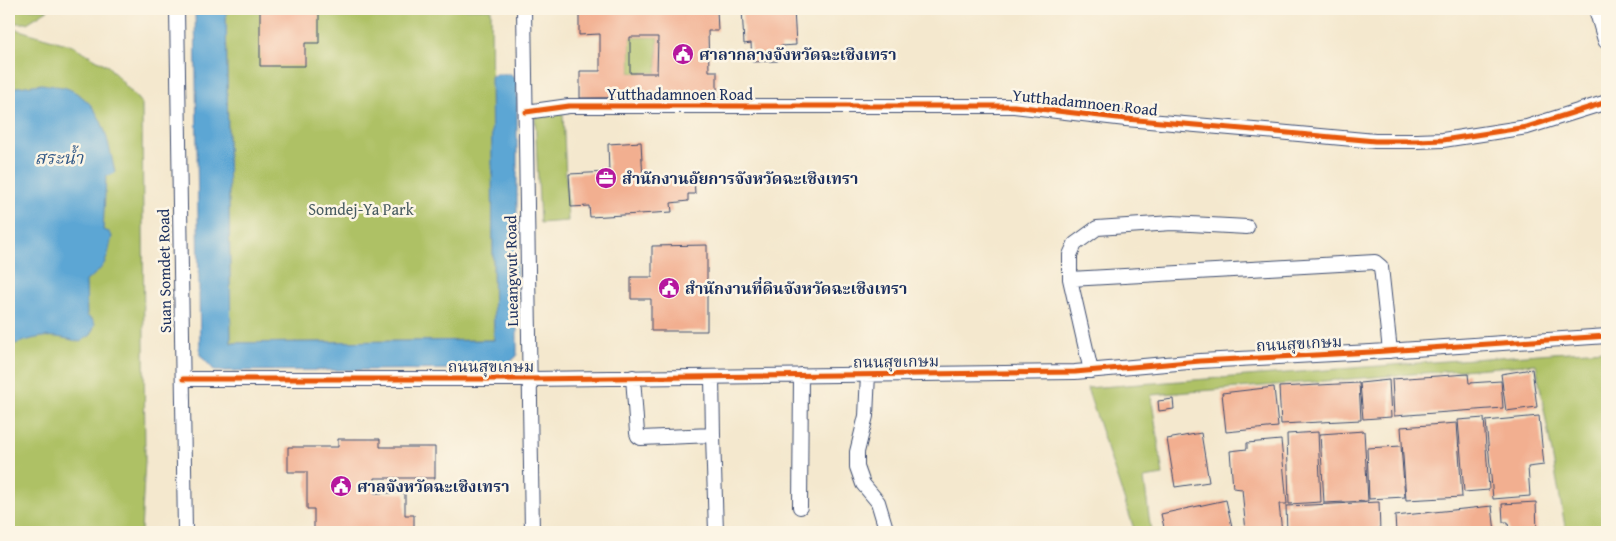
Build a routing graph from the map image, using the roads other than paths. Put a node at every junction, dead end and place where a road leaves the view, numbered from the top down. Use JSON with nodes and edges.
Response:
{"nodes":[{"id":1,"x":177,"y":9,"type":"edge"},
{"id":2,"x":524,"y":9,"type":"edge"},
{"id":3,"x":1598,"y":9,"type":"edge"},
{"id":4,"x":1607,"y":40,"type":"edge"},
{"id":5,"x":1607,"y":102,"type":"edge"},
{"id":6,"x":526,"y":112,"type":"junction"},
{"id":7,"x":1247,"y":227,"type":"dead end"},
{"id":8,"x":1070,"y":279,"type":"junction"},
{"id":9,"x":1607,"y":336,"type":"edge"},
{"id":10,"x":1390,"y":351,"type":"junction"},
{"id":11,"x":1091,"y":371,"type":"junction"},
{"id":12,"x":868,"y":374,"type":"junction"},
{"id":13,"x":802,"y":375,"type":"junction"},
{"id":14,"x":633,"y":376,"type":"junction"},
{"id":15,"x":712,"y":377,"type":"junction"},
{"id":16,"x":183,"y":379,"type":"junction"},
{"id":17,"x":530,"y":379,"type":"junction"},
{"id":18,"x":713,"y":435,"type":"junction"},
{"id":19,"x":800,"y":507,"type":"dead end"},
{"id":20,"x":185,"y":532,"type":"edge"},
{"id":21,"x":532,"y":532,"type":"edge"},
{"id":22,"x":716,"y":532,"type":"edge"},
{"id":23,"x":887,"y":532,"type":"edge"}],
"edges":[{"from":1,"to":16,"type":"street","name":"Suan Somdet Road"},
{"from":2,"to":6,"type":"street","name":"Lueangwut Road"},
{"from":3,"to":4,"type":"main road"},
{"from":5,"to":6,"type":"street","name":"Yutthadamnoen Road"},
{"from":6,"to":17,"type":"street","name":"Lueangwut Road"},
{"from":7,"to":8,"type":"street"},
{"from":8,"to":10,"type":"street"},
{"from":8,"to":11,"type":"street"},
{"from":9,"to":10,"type":"street","name":"ถนนสุขเกษม"},
{"from":10,"to":11,"type":"street","name":"ถนนสุขเกษม"},
{"from":11,"to":12,"type":"street","name":"ถนนสุขเกษม"},
{"from":12,"to":13,"type":"street","name":"ถนนสุขเกษม"},
{"from":12,"to":23,"type":"street"},
{"from":13,"to":15,"type":"street","name":"ถนนสุขเกษม"},
{"from":13,"to":19,"type":"street"},
{"from":14,"to":15,"type":"street","name":"ถนนสุขเกษม"},
{"from":14,"to":17,"type":"street","name":"ถนนสุขเกษม"},
{"from":14,"to":18,"type":"street"},
{"from":15,"to":18,"type":"street"},
{"from":16,"to":17,"type":"street","name":"ถนนสุขเกษม"},
{"from":16,"to":20,"type":"street","name":"Suan Somdet Road"},
{"from":17,"to":21,"type":"street","name":"Lueangwut Road"},
{"from":18,"to":22,"type":"street"}]}
